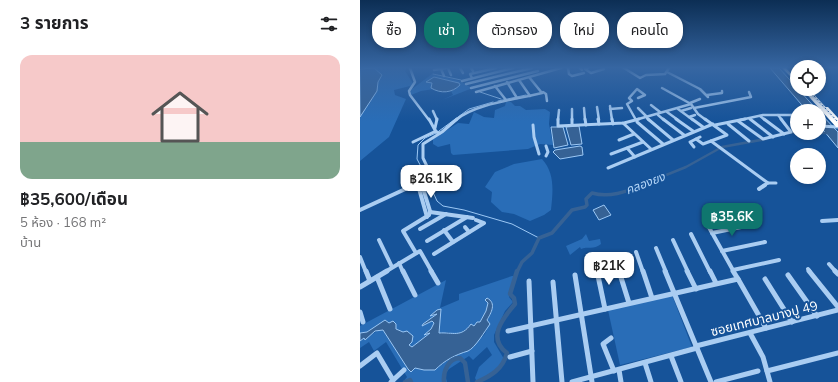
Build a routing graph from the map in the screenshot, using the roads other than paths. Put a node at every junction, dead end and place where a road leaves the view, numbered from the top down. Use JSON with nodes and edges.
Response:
{"nodes":[{"id":1,"x":412,"y":86,"type":"edge"},
{"id":2,"x":469,"y":86,"type":"edge"},
{"id":3,"x":479,"y":86,"type":"edge"},
{"id":4,"x":495,"y":86,"type":"joint"},
{"id":5,"x":510,"y":86,"type":"edge"},
{"id":6,"x":523,"y":86,"type":"edge"},
{"id":7,"x":537,"y":86,"type":"edge"},
{"id":8,"x":694,"y":86,"type":"edge"},
{"id":9,"x":471,"y":88,"type":"junction"},
{"id":10,"x":662,"y":88,"type":"dead end"},
{"id":11,"x":722,"y":91,"type":"dead end"},
{"id":12,"x":542,"y":92,"type":"junction"},
{"id":13,"x":749,"y":92,"type":"dead end"},
{"id":14,"x":715,"y":94,"type":"junction"},
{"id":15,"x":530,"y":95,"type":"junction"},
{"id":16,"x":810,"y":96,"type":"edge"},
{"id":17,"x":815,"y":96,"type":"edge"},
{"id":18,"x":517,"y":97,"type":"junction"},
{"id":19,"x":638,"y":98,"type":"dead end"},
{"id":20,"x":505,"y":99,"type":"junction"},
{"id":21,"x":700,"y":99,"type":"dead end"},
{"id":22,"x":547,"y":101,"type":"dead end"},
{"id":23,"x":690,"y":103,"type":"junction"},
{"id":24,"x":721,"y":103,"type":"junction"},
{"id":25,"x":651,"y":105,"type":"dead end"},
{"id":26,"x":597,"y":107,"type":"dead end"},
{"id":27,"x":584,"y":108,"type":"dead end"},
{"id":28,"x":622,"y":108,"type":"dead end"},
{"id":29,"x":638,"y":108,"type":"dead end"},
{"id":30,"x":694,"y":108,"type":"junction"},
{"id":31,"x":572,"y":109,"type":"dead end"},
{"id":32,"x":559,"y":110,"type":"dead end"},
{"id":33,"x":433,"y":111,"type":"dead end"},
{"id":34,"x":667,"y":112,"type":"dead end"},
{"id":35,"x":659,"y":114,"type":"junction"},
{"id":36,"x":695,"y":115,"type":"dead end"},
{"id":37,"x":778,"y":115,"type":"junction"},
{"id":38,"x":790,"y":115,"type":"edge"},
{"id":39,"x":760,"y":116,"type":"junction"},
{"id":40,"x":647,"y":117,"type":"junction"},
{"id":41,"x":689,"y":117,"type":"junction"},
{"id":42,"x":750,"y":118,"type":"junction"},
{"id":43,"x":838,"y":120,"type":"edge"},
{"id":44,"x":636,"y":121,"type":"junction"},
{"id":45,"x":738,"y":121,"type":"junction"},
{"id":46,"x":623,"y":123,"type":"junction"},
{"id":47,"x":586,"y":124,"type":"junction"},
{"id":48,"x":599,"y":124,"type":"junction"},
{"id":49,"x":613,"y":124,"type":"junction"},
{"id":50,"x":728,"y":124,"type":"junction"},
{"id":51,"x":533,"y":125,"type":"dead end"},
{"id":52,"x":572,"y":125,"type":"junction"},
{"id":53,"x":716,"y":125,"type":"junction"},
{"id":54,"x":826,"y":126,"type":"edge"},
{"id":55,"x":703,"y":127,"type":"junction"},
{"id":56,"x":837,"y":127,"type":"edge"},
{"id":57,"x":437,"y":131,"type":"junction"},
{"id":58,"x":693,"y":131,"type":"junction"},
{"id":59,"x":634,"y":134,"type":"junction"},
{"id":60,"x":784,"y":134,"type":"junction"},
{"id":61,"x":684,"y":135,"type":"junction"},
{"id":62,"x":773,"y":137,"type":"junction"},
{"id":63,"x":619,"y":140,"type":"dead end"},
{"id":64,"x":673,"y":140,"type":"junction"},
{"id":65,"x":711,"y":141,"type":"junction"},
{"id":66,"x":413,"y":142,"type":"dead end"},
{"id":67,"x":643,"y":142,"type":"junction"},
{"id":68,"x":749,"y":142,"type":"dead end"},
{"id":69,"x":663,"y":144,"type":"junction"},
{"id":70,"x":546,"y":146,"type":"dead end"},
{"id":71,"x":694,"y":147,"type":"dead end"},
{"id":72,"x":627,"y":148,"type":"junction"},
{"id":73,"x":651,"y":149,"type":"junction"},
{"id":74,"x":539,"y":154,"type":"dead end"},
{"id":75,"x":611,"y":154,"type":"dead end"},
{"id":76,"x":546,"y":156,"type":"dead end"},
{"id":77,"x":634,"y":157,"type":"junction"},
{"id":78,"x":608,"y":168,"type":"dead end"},
{"id":79,"x":776,"y":182,"type":"dead end"},
{"id":80,"x":420,"y":183,"type":"junction"},
{"id":81,"x":768,"y":183,"type":"junction"},
{"id":82,"x":759,"y":189,"type":"dead end"},
{"id":83,"x":736,"y":208,"type":"dead end"},
{"id":84,"x":360,"y":210,"type":"edge"},
{"id":85,"x":430,"y":212,"type":"junction"},
{"id":86,"x":446,"y":214,"type":"junction"},
{"id":87,"x":721,"y":215,"type":"dead end"},
{"id":88,"x":427,"y":216,"type":"junction"},
{"id":89,"x":467,"y":217,"type":"junction"},
{"id":90,"x":838,"y":220,"type":"edge"},
{"id":91,"x":822,"y":221,"type":"dead end"},
{"id":92,"x":706,"y":222,"type":"dead end"},
{"id":93,"x":465,"y":227,"type":"dead end"},
{"id":94,"x":420,"y":229,"type":"dead end"},
{"id":95,"x":730,"y":229,"type":"junction"},
{"id":96,"x":444,"y":230,"type":"junction"},
{"id":97,"x":469,"y":232,"type":"junction"},
{"id":98,"x":712,"y":233,"type":"junction"},
{"id":99,"x":691,"y":234,"type":"dead end"},
{"id":100,"x":379,"y":240,"type":"dead end"},
{"id":101,"x":673,"y":240,"type":"dead end"},
{"id":102,"x":427,"y":241,"type":"dead end"},
{"id":103,"x":453,"y":242,"type":"junction"},
{"id":104,"x":765,"y":242,"type":"dead end"},
{"id":105,"x":656,"y":248,"type":"dead end"},
{"id":106,"x":722,"y":251,"type":"junction"},
{"id":107,"x":636,"y":252,"type":"dead end"},
{"id":108,"x":416,"y":254,"type":"junction"},
{"id":109,"x":434,"y":254,"type":"dead end"},
{"id":110,"x":360,"y":257,"type":"edge"},
{"id":111,"x":616,"y":260,"type":"dead end"},
{"id":112,"x":778,"y":260,"type":"dead end"},
{"id":113,"x":399,"y":263,"type":"junction"},
{"id":114,"x":830,"y":264,"type":"dead end"},
{"id":115,"x":392,"y":268,"type":"junction"},
{"id":116,"x":596,"y":268,"type":"dead end"},
{"id":117,"x":808,"y":269,"type":"dead end"},
{"id":118,"x":733,"y":270,"type":"junction"},
{"id":119,"x":838,"y":274,"type":"edge"},
{"id":120,"x":575,"y":275,"type":"dead end"},
{"id":121,"x":788,"y":275,"type":"dead end"},
{"id":122,"x":377,"y":277,"type":"junction"},
{"id":123,"x":738,"y":279,"type":"junction"},
{"id":124,"x":765,"y":279,"type":"dead end"},
{"id":125,"x":370,"y":281,"type":"junction"},
{"id":126,"x":530,"y":281,"type":"dead end"},
{"id":127,"x":552,"y":282,"type":"dead end"},
{"id":128,"x":438,"y":283,"type":"dead end"},
{"id":129,"x":716,"y":283,"type":"junction"},
{"id":130,"x":360,"y":287,"type":"edge"},
{"id":131,"x":696,"y":289,"type":"junction"},
{"id":132,"x":674,"y":293,"type":"junction"},
{"id":133,"x":415,"y":295,"type":"dead end"},
{"id":134,"x":652,"y":298,"type":"junction"},
{"id":135,"x":629,"y":304,"type":"junction"},
{"id":136,"x":838,"y":307,"type":"edge"},
{"id":137,"x":390,"y":309,"type":"dead end"},
{"id":138,"x":605,"y":309,"type":"junction"},
{"id":139,"x":838,"y":310,"type":"edge"},
{"id":140,"x":360,"y":312,"type":"edge"},
{"id":141,"x":581,"y":314,"type":"junction"},
{"id":142,"x":817,"y":316,"type":"junction"},
{"id":143,"x":556,"y":320,"type":"junction"},
{"id":144,"x":363,"y":322,"type":"dead end"},
{"id":145,"x":792,"y":322,"type":"junction"},
{"id":146,"x":531,"y":326,"type":"junction"},
{"id":147,"x":766,"y":328,"type":"junction"},
{"id":148,"x":508,"y":330,"type":"dead end"},
{"id":149,"x":750,"y":333,"type":"junction"},
{"id":150,"x":611,"y":338,"type":"dead end"},
{"id":151,"x":696,"y":347,"type":"junction"},
{"id":152,"x":532,"y":351,"type":"junction"},
{"id":153,"x":838,"y":353,"type":"edge"},
{"id":154,"x":510,"y":356,"type":"dead end"},
{"id":155,"x":671,"y":356,"type":"junction"},
{"id":156,"x":646,"y":363,"type":"junction"},
{"id":157,"x":360,"y":366,"type":"edge"},
{"id":158,"x":404,"y":370,"type":"dead end"},
{"id":159,"x":616,"y":371,"type":"junction"},
{"id":160,"x":758,"y":371,"type":"dead end"},
{"id":161,"x":767,"y":371,"type":"junction"},
{"id":162,"x":592,"y":380,"type":"edge"},
{"id":163,"x":392,"y":381,"type":"edge"},
{"id":164,"x":533,"y":382,"type":"edge"},
{"id":165,"x":562,"y":382,"type":"edge"},
{"id":166,"x":572,"y":382,"type":"edge"},
{"id":167,"x":621,"y":382,"type":"edge"},
{"id":168,"x":651,"y":382,"type":"edge"},
{"id":169,"x":681,"y":382,"type":"edge"},
{"id":170,"x":711,"y":382,"type":"edge"},
{"id":171,"x":716,"y":382,"type":"edge"},
{"id":172,"x":770,"y":382,"type":"edge"}],
"edges":[{"from":1,"to":57,"type":"street"},
{"from":2,"to":9,"type":"street"},
{"from":3,"to":9,"type":"street"},
{"from":4,"to":9,"type":"street"},
{"from":4,"to":20,"type":"street"},
{"from":5,"to":18,"type":"street"},
{"from":6,"to":15,"type":"street"},
{"from":7,"to":12,"type":"street"},
{"from":8,"to":14,"type":"street"},
{"from":10,"to":23,"type":"street"},
{"from":11,"to":14,"type":"street"},
{"from":12,"to":15,"type":"street"},
{"from":12,"to":22,"type":"street"},
{"from":13,"to":24,"type":"street"},
{"from":14,"to":24,"type":"street"},
{"from":15,"to":18,"type":"street"},
{"from":16,"to":56,"type":"highway"},
{"from":17,"to":43,"type":"highway"},
{"from":18,"to":20,"type":"street"},
{"from":19,"to":44,"type":"street"},
{"from":20,"to":57,"type":"street"},
{"from":21,"to":23,"type":"street"},
{"from":23,"to":30,"type":"street"},
{"from":23,"to":35,"type":"street"},
{"from":24,"to":30,"type":"street"},
{"from":25,"to":35,"type":"street"},
{"from":26,"to":48,"type":"street"},
{"from":27,"to":47,"type":"street"},
{"from":28,"to":49,"type":"street"},
{"from":29,"to":40,"type":"street"},
{"from":30,"to":41,"type":"street"},
{"from":30,"to":53,"type":"street"},
{"from":31,"to":52,"type":"street"},
{"from":32,"to":52,"type":"street"},
{"from":33,"to":57,"type":"street"},
{"from":34,"to":58,"type":"street"},
{"from":35,"to":40,"type":"street"},
{"from":35,"to":61,"type":"street"},
{"from":36,"to":41,"type":"street"},
{"from":37,"to":38,"type":"street"},
{"from":37,"to":39,"type":"street"},
{"from":37,"to":60,"type":"street"},
{"from":39,"to":42,"type":"street"},
{"from":39,"to":60,"type":"street"},
{"from":40,"to":44,"type":"street"},
{"from":40,"to":64,"type":"street"},
{"from":41,"to":55,"type":"street"},
{"from":42,"to":45,"type":"street"},
{"from":42,"to":62,"type":"street"},
{"from":44,"to":46,"type":"street"},
{"from":44,"to":69,"type":"street"},
{"from":45,"to":50,"type":"street"},
{"from":45,"to":62,"type":"street"},
{"from":46,"to":49,"type":"street"},
{"from":46,"to":59,"type":"street"},
{"from":47,"to":48,"type":"street"},
{"from":47,"to":52,"type":"street"},
{"from":48,"to":49,"type":"street"},
{"from":50,"to":53,"type":"street"},
{"from":50,"to":68,"type":"street"},
{"from":51,"to":74,"type":"street"},
{"from":53,"to":55,"type":"street"},
{"from":53,"to":65,"type":"street"},
{"from":54,"to":56,"type":"street"},
{"from":55,"to":58,"type":"street"},
{"from":57,"to":66,"type":"street"},
{"from":57,"to":80,"type":"street"},
{"from":58,"to":61,"type":"street"},
{"from":59,"to":63,"type":"street"},
{"from":59,"to":67,"type":"street"},
{"from":60,"to":62,"type":"street"},
{"from":61,"to":64,"type":"street"},
{"from":64,"to":69,"type":"street"},
{"from":65,"to":71,"type":"street"},
{"from":65,"to":81,"type":"street"},
{"from":67,"to":72,"type":"street"},
{"from":67,"to":73,"type":"street"},
{"from":69,"to":73,"type":"street"},
{"from":70,"to":76,"type":"street"},
{"from":72,"to":75,"type":"street"},
{"from":72,"to":77,"type":"street"},
{"from":73,"to":77,"type":"street"},
{"from":77,"to":78,"type":"street"},
{"from":79,"to":81,"type":"street"},
{"from":80,"to":84,"type":"street"},
{"from":80,"to":85,"type":"street"},
{"from":80,"to":88,"type":"street"},
{"from":81,"to":82,"type":"street"},
{"from":83,"to":95,"type":"street"},
{"from":85,"to":86,"type":"street"},
{"from":85,"to":88,"type":"street"},
{"from":86,"to":89,"type":"street"},
{"from":86,"to":94,"type":"street"},
{"from":87,"to":95,"type":"street"},
{"from":88,"to":108,"type":"street"},
{"from":89,"to":96,"type":"street"},
{"from":89,"to":97,"type":"street"},
{"from":90,"to":91,"type":"street"},
{"from":92,"to":98,"type":"street"},
{"from":93,"to":97,"type":"street"},
{"from":95,"to":98,"type":"street"},
{"from":96,"to":102,"type":"street"},
{"from":96,"to":103,"type":"street"},
{"from":97,"to":103,"type":"street"},
{"from":98,"to":106,"type":"street"},
{"from":99,"to":129,"type":"street"},
{"from":100,"to":115,"type":"street"},
{"from":101,"to":131,"type":"street"},
{"from":103,"to":109,"type":"street"},
{"from":104,"to":106,"type":"street"},
{"from":105,"to":132,"type":"street"},
{"from":106,"to":118,"type":"street"},
{"from":107,"to":134,"type":"street"},
{"from":108,"to":113,"type":"street"},
{"from":108,"to":128,"type":"street"},
{"from":110,"to":125,"type":"street"},
{"from":111,"to":135,"type":"street"},
{"from":112,"to":118,"type":"street"},
{"from":113,"to":115,"type":"street"},
{"from":113,"to":133,"type":"street"},
{"from":114,"to":119,"type":"street"},
{"from":115,"to":122,"type":"street"},
{"from":116,"to":138,"type":"street"},
{"from":117,"to":136,"type":"street"},
{"from":118,"to":123,"type":"street"},
{"from":120,"to":141,"type":"street"},
{"from":121,"to":142,"type":"street"},
{"from":122,"to":125,"type":"street"},
{"from":122,"to":137,"type":"street"},
{"from":123,"to":129,"type":"street"},
{"from":123,"to":147,"type":"street"},
{"from":124,"to":145,"type":"street"},
{"from":125,"to":130,"type":"street"},
{"from":126,"to":146,"type":"street"},
{"from":127,"to":143,"type":"street"},
{"from":129,"to":131,"type":"street"},
{"from":131,"to":132,"type":"street"},
{"from":132,"to":134,"type":"street"},
{"from":132,"to":151,"type":"street"},
{"from":134,"to":135,"type":"street"},
{"from":135,"to":138,"type":"street"},
{"from":138,"to":141,"type":"street"},
{"from":139,"to":142,"type":"street","name":"ซอยเทศบาลบางปู 49"},
{"from":140,"to":144,"type":"street"},
{"from":141,"to":143,"type":"street"},
{"from":141,"to":162,"type":"street"},
{"from":142,"to":145,"type":"street","name":"ซอยเทศบาลบางปู 49"},
{"from":143,"to":146,"type":"street"},
{"from":143,"to":165,"type":"street"},
{"from":145,"to":147,"type":"street","name":"ซอยเทศบาลบางปู 49"},
{"from":146,"to":148,"type":"street"},
{"from":146,"to":152,"type":"street"},
{"from":147,"to":149,"type":"street","name":"ซอยเทศบาลบางปู 49"},
{"from":149,"to":151,"type":"street","name":"ซอยเทศบาลบางปู 49"},
{"from":149,"to":161,"type":"street"},
{"from":150,"to":159,"type":"street"},
{"from":151,"to":155,"type":"street","name":"ซอยเทศบาลบางปู 49"},
{"from":151,"to":170,"type":"street"},
{"from":152,"to":154,"type":"street"},
{"from":152,"to":164,"type":"street"},
{"from":153,"to":161,"type":"street"},
{"from":155,"to":156,"type":"street","name":"ซอยเทศบาลบางปู 49"},
{"from":155,"to":169,"type":"street"},
{"from":156,"to":159,"type":"street","name":"ซอยเทศบาลบางปู 49"},
{"from":156,"to":168,"type":"street"},
{"from":157,"to":163,"type":"street"},
{"from":158,"to":163,"type":"street"},
{"from":159,"to":162,"type":"street","name":"ซอยเทศบาลบางปู 49"},
{"from":159,"to":167,"type":"street"},
{"from":160,"to":171,"type":"street"},
{"from":161,"to":172,"type":"street"},
{"from":162,"to":166,"type":"street","name":"ซอยเทศบาลบางปู 49"}]}
